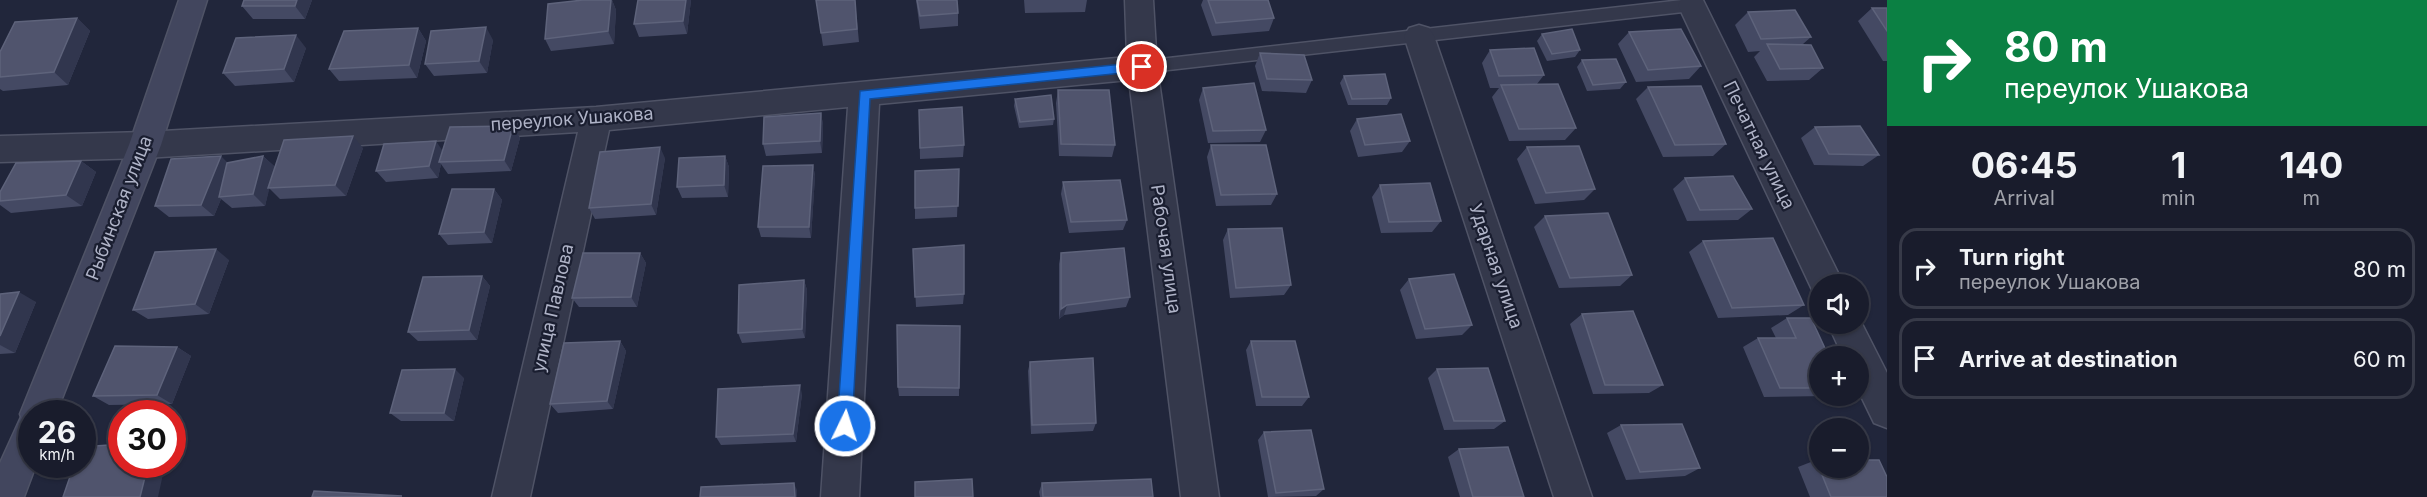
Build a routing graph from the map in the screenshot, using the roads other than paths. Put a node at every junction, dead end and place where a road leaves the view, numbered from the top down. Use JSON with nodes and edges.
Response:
{"nodes":[{"id":1,"x":193,"y":0,"type":"edge"},
{"id":2,"x":1139,"y":0,"type":"edge"},
{"id":3,"x":1691,"y":2,"type":"edge"},
{"id":4,"x":1419,"y":36,"type":"junction"},
{"id":5,"x":1142,"y":67,"type":"junction"},
{"id":6,"x":864,"y":94,"type":"junction"},
{"id":7,"x":596,"y":119,"type":"junction"},
{"id":8,"x":145,"y":144,"type":"junction"},
{"id":9,"x":0,"y":149,"type":"edge"},
{"id":10,"x":1822,"y":274,"type":"edge"},
{"id":11,"x":1850,"y":334,"type":"edge"},
{"id":12,"x":44,"y":400,"type":"edge"},
{"id":13,"x":1887,"y":411,"type":"edge"},
{"id":14,"x":18,"y":465,"type":"edge"},
{"id":15,"x":5,"y":497,"type":"edge"},
{"id":16,"x":511,"y":497,"type":"edge"},
{"id":17,"x":840,"y":497,"type":"edge"},
{"id":18,"x":1200,"y":497,"type":"edge"},
{"id":19,"x":1573,"y":497,"type":"edge"}],
"edges":[{"from":1,"to":8,"type":"main road","name":"Рыбинская улица"},
{"from":2,"to":5,"type":"street","name":"Рабочая улица"},
{"from":3,"to":4,"type":"lane"},
{"from":3,"to":10,"type":"street","name":"Печатная улица"},
{"from":4,"to":5,"type":"lane"},
{"from":4,"to":19,"type":"street","name":"Ударная улица"},
{"from":5,"to":6,"type":"street","name":"переулок Ушакова"},
{"from":5,"to":18,"type":"street","name":"Рабочая улица"},
{"from":6,"to":7,"type":"street","name":"переулок Ушакова"},
{"from":6,"to":17,"type":"street"},
{"from":7,"to":8,"type":"street","name":"переулок Ушакова"},
{"from":7,"to":16,"type":"street","name":"улица Павлова"},
{"from":8,"to":9,"type":"street","name":"переулок Ушакова"},
{"from":8,"to":12,"type":"main road","name":"Рыбинская улица"},
{"from":11,"to":13,"type":"street"},
{"from":14,"to":15,"type":"main road"}]}
